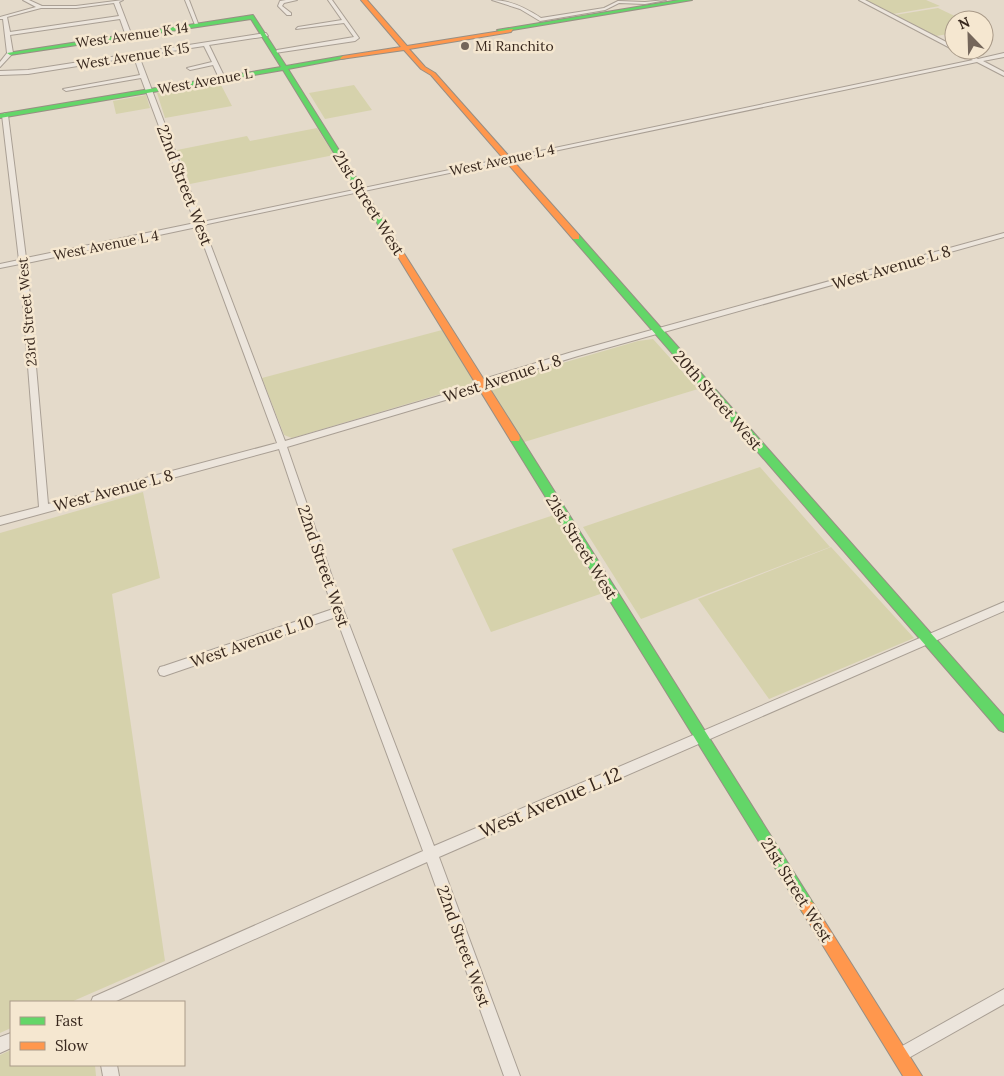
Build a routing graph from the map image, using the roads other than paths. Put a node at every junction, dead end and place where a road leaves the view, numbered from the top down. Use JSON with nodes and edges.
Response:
{"nodes":[{"id":1,"x":25,"y":0,"type":"edge"},
{"id":2,"x":119,"y":0,"type":"edge"},
{"id":3,"x":187,"y":0,"type":"edge"},
{"id":4,"x":295,"y":0,"type":"edge"},
{"id":5,"x":330,"y":0,"type":"edge"},
{"id":6,"x":364,"y":0,"type":"edge"},
{"id":7,"x":368,"y":0,"type":"edge"},
{"id":8,"x":494,"y":0,"type":"edge"},
{"id":9,"x":664,"y":0,"type":"edge"},
{"id":10,"x":689,"y":0,"type":"edge"},
{"id":11,"x":860,"y":0,"type":"edge"},
{"id":12,"x":617,"y":1,"type":"edge"},
{"id":13,"x":41,"y":6,"type":"junction"},
{"id":14,"x":630,"y":10,"type":"junction"},
{"id":15,"x":288,"y":14,"type":"dead end"},
{"id":16,"x":2,"y":17,"type":"edge"},
{"id":17,"x":253,"y":17,"type":"joint"},
{"id":18,"x":123,"y":18,"type":"junction"},
{"id":19,"x":345,"y":21,"type":"junction"},
{"id":20,"x":197,"y":25,"type":"junction"},
{"id":21,"x":298,"y":28,"type":"dead end"},
{"id":22,"x":8,"y":34,"type":"junction"},
{"id":23,"x":266,"y":35,"type":"junction"},
{"id":24,"x":129,"y":36,"type":"junction"},
{"id":25,"x":944,"y":43,"type":"edge"},
{"id":26,"x":206,"y":44,"type":"junction"},
{"id":27,"x":407,"y":47,"type":"junction"},
{"id":28,"x":277,"y":52,"type":"junction"},
{"id":29,"x":10,"y":53,"type":"junction"},
{"id":30,"x":136,"y":56,"type":"junction"},
{"id":31,"x":977,"y":60,"type":"joint"},
{"id":32,"x":216,"y":63,"type":"junction"},
{"id":33,"x":0,"y":65,"type":"edge"},
{"id":34,"x":286,"y":67,"type":"junction"},
{"id":35,"x":190,"y":68,"type":"dead end"},
{"id":36,"x":0,"y":73,"type":"edge"},
{"id":37,"x":1004,"y":74,"type":"edge"},
{"id":38,"x":142,"y":76,"type":"junction"},
{"id":39,"x":222,"y":78,"type":"junction"},
{"id":40,"x":66,"y":89,"type":"dead end"},
{"id":41,"x":148,"y":91,"type":"junction"},
{"id":42,"x":2,"y":116,"type":"edge"},
{"id":43,"x":9,"y":146,"type":"junction"},
{"id":44,"x":0,"y":148,"type":"edge"},
{"id":45,"x":506,"y":159,"type":"junction"},
{"id":46,"x":361,"y":190,"type":"junction"},
{"id":47,"x":201,"y":225,"type":"junction"},
{"id":48,"x":1004,"y":235,"type":"edge"},
{"id":49,"x":23,"y":261,"type":"junction"},
{"id":50,"x":0,"y":266,"type":"edge"},
{"id":51,"x":658,"y":331,"type":"junction"},
{"id":52,"x":480,"y":383,"type":"junction"},
{"id":53,"x":282,"y":446,"type":"junction"},
{"id":54,"x":44,"y":508,"type":"junction"},
{"id":55,"x":0,"y":521,"type":"edge"},
{"id":56,"x":1004,"y":606,"type":"edge"},
{"id":57,"x":339,"y":611,"type":"junction"},
{"id":58,"x":928,"y":639,"type":"junction"},
{"id":59,"x":164,"y":671,"type":"dead end"},
{"id":60,"x":1004,"y":726,"type":"edge"},
{"id":61,"x":701,"y":737,"type":"junction"},
{"id":62,"x":431,"y":854,"type":"junction"},
{"id":63,"x":1004,"y":996,"type":"edge"},
{"id":64,"x":103,"y":1001,"type":"edge"},
{"id":65,"x":900,"y":1055,"type":"junction"},
{"id":66,"x":512,"y":1076,"type":"edge"},
{"id":67,"x":913,"y":1076,"type":"edge"}],
"edges":[{"from":1,"to":13,"type":"street"},
{"from":2,"to":13,"type":"street"},
{"from":2,"to":18,"type":"street"},
{"from":3,"to":20,"type":"street"},
{"from":4,"to":15,"type":"street"},
{"from":5,"to":19,"type":"street"},
{"from":6,"to":27,"type":"main road","name":"20th Street West"},
{"from":7,"to":27,"type":"main road","name":"20th Street West"},
{"from":8,"to":12,"type":"street"},
{"from":9,"to":12,"type":"street"},
{"from":10,"to":14,"type":"main road","name":"West Avenue L"},
{"from":11,"to":25,"type":"street"},
{"from":12,"to":14,"type":"street"},
{"from":13,"to":16,"type":"street"},
{"from":14,"to":27,"type":"main road","name":"West Avenue L"},
{"from":16,"to":22,"type":"street"},
{"from":17,"to":20,"type":"main road","name":"West Avenue K 14"},
{"from":17,"to":23,"type":"main road","name":"21st Street West"},
{"from":18,"to":22,"type":"street"},
{"from":18,"to":24,"type":"street"},
{"from":19,"to":21,"type":"street"},
{"from":19,"to":28,"type":"street"},
{"from":20,"to":24,"type":"main road","name":"West Avenue K 14"},
{"from":22,"to":29,"type":"street"},
{"from":23,"to":26,"type":"street","name":"West Avenue K 15"},
{"from":23,"to":28,"type":"main road","name":"21st Street West"},
{"from":24,"to":29,"type":"main road","name":"West Avenue K 14"},
{"from":26,"to":30,"type":"street","name":"West Avenue K 15"},
{"from":26,"to":32,"type":"street"},
{"from":27,"to":34,"type":"main road","name":"West Avenue L"},
{"from":27,"to":45,"type":"main road","name":"20th Street West"},
{"from":28,"to":34,"type":"main road","name":"21st Street West"},
{"from":29,"to":33,"type":"street"},
{"from":30,"to":36,"type":"street","name":"West Avenue K 15"},
{"from":30,"to":38,"type":"street","name":"22nd Street West"},
{"from":31,"to":37,"type":"street"},
{"from":31,"to":45,"type":"street","name":"West Avenue L 4"},
{"from":32,"to":35,"type":"street"},
{"from":32,"to":39,"type":"street"},
{"from":34,"to":39,"type":"main road","name":"West Avenue L"},
{"from":34,"to":46,"type":"main road","name":"21st Street West"},
{"from":38,"to":40,"type":"street"},
{"from":38,"to":41,"type":"street","name":"22nd Street West"},
{"from":39,"to":41,"type":"main road","name":"West Avenue L"},
{"from":41,"to":42,"type":"main road","name":"West Avenue L"},
{"from":41,"to":47,"type":"street","name":"22nd Street West"},
{"from":42,"to":43,"type":"street","name":"23rd Street West"},
{"from":43,"to":44,"type":"street"},
{"from":43,"to":49,"type":"street","name":"23rd Street West"},
{"from":45,"to":46,"type":"street","name":"West Avenue L 4"},
{"from":45,"to":51,"type":"main road","name":"20th Street West"},
{"from":46,"to":47,"type":"street","name":"West Avenue L 4"},
{"from":46,"to":52,"type":"main road","name":"21st Street West"},
{"from":47,"to":49,"type":"street","name":"West Avenue L 4"},
{"from":47,"to":53,"type":"street","name":"22nd Street West"},
{"from":48,"to":51,"type":"street","name":"West Avenue L 8"},
{"from":49,"to":50,"type":"street","name":"West Avenue L 4"},
{"from":49,"to":54,"type":"street","name":"23rd Street West"},
{"from":51,"to":52,"type":"street","name":"West Avenue L 8"},
{"from":51,"to":58,"type":"main road","name":"20th Street West"},
{"from":52,"to":53,"type":"street","name":"West Avenue L 8"},
{"from":52,"to":61,"type":"main road","name":"21st Street West"},
{"from":53,"to":54,"type":"street","name":"West Avenue L 8"},
{"from":53,"to":57,"type":"street","name":"22nd Street West"},
{"from":54,"to":55,"type":"street","name":"West Avenue L 8"},
{"from":56,"to":58,"type":"street","name":"West Avenue L 12"},
{"from":57,"to":59,"type":"street","name":"West Avenue L 10"},
{"from":57,"to":62,"type":"street","name":"22nd Street West"},
{"from":58,"to":60,"type":"main road","name":"20th Street West"},
{"from":58,"to":61,"type":"street","name":"West Avenue L 12"},
{"from":61,"to":62,"type":"street","name":"West Avenue L 12"},
{"from":61,"to":65,"type":"main road","name":"21st Street West"},
{"from":62,"to":64,"type":"street","name":"West Avenue L 12"},
{"from":62,"to":66,"type":"street","name":"22nd Street West"},
{"from":63,"to":65,"type":"street"},
{"from":65,"to":67,"type":"main road","name":"21st Street West"}]}
